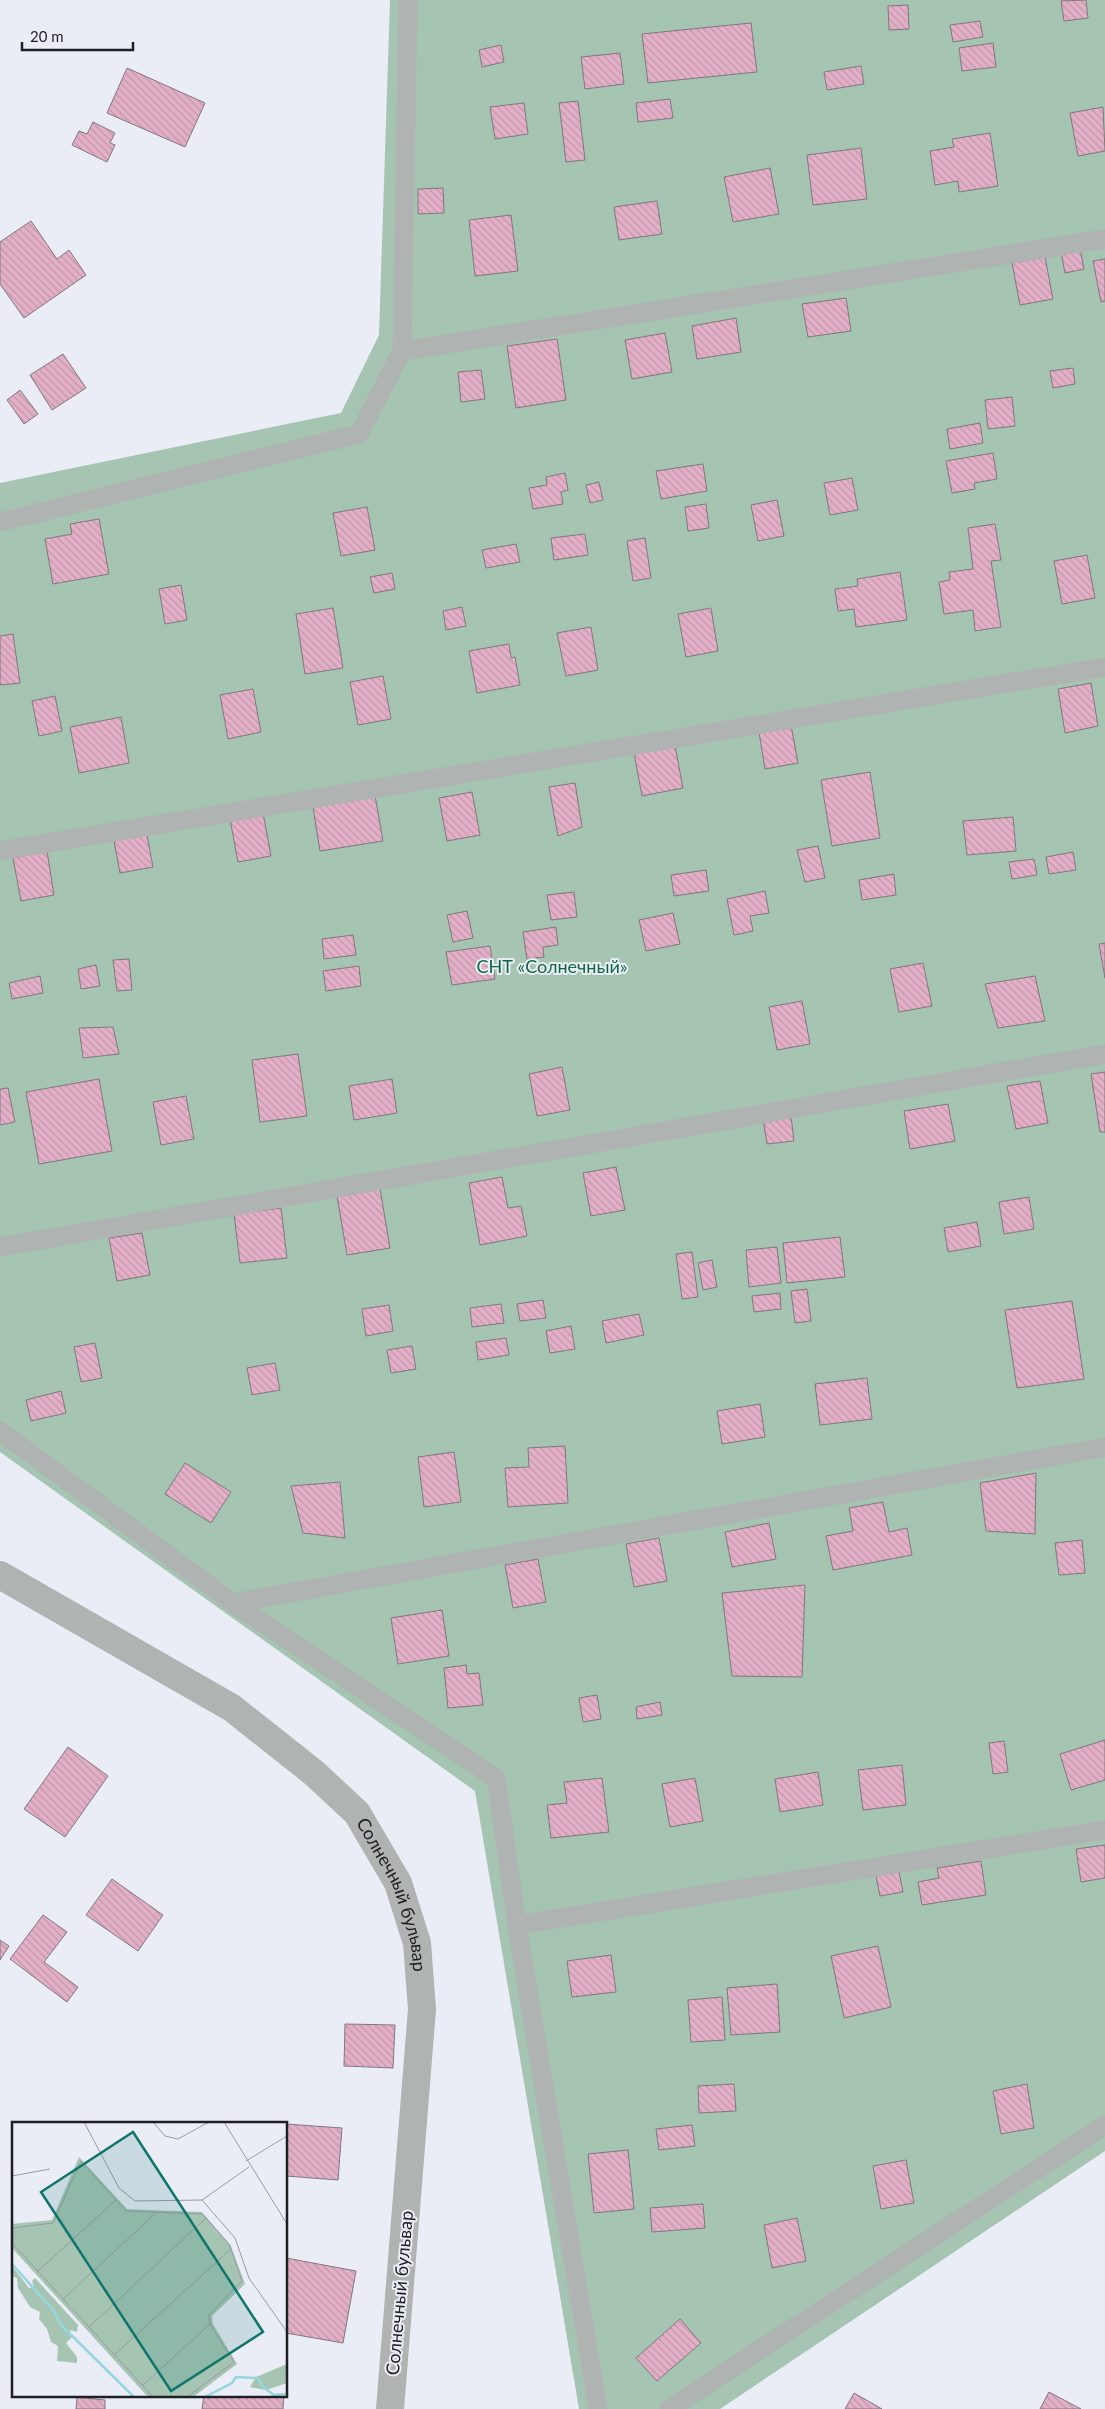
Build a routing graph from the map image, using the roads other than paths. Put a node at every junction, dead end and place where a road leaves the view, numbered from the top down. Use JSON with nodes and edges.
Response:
{"nodes":[{"id":1,"x":408,"y":0,"type":"edge"},
{"id":2,"x":1105,"y":239,"type":"edge"},
{"id":3,"x":402,"y":352,"type":"junction"},
{"id":4,"x":0,"y":522,"type":"edge"},
{"id":5,"x":1105,"y":667,"type":"edge"},
{"id":6,"x":0,"y":851,"type":"edge"},
{"id":7,"x":1105,"y":1054,"type":"edge"},
{"id":8,"x":0,"y":1247,"type":"edge"},
{"id":9,"x":0,"y":1431,"type":"edge"},
{"id":10,"x":1105,"y":1447,"type":"edge"},
{"id":11,"x":0,"y":1575,"type":"edge"},
{"id":12,"x":233,"y":1603,"type":"junction"},
{"id":13,"x":1105,"y":1830,"type":"edge"},
{"id":14,"x":517,"y":1924,"type":"junction"},
{"id":15,"x":1105,"y":2125,"type":"edge"},
{"id":16,"x":390,"y":2409,"type":"edge"},
{"id":17,"x":598,"y":2409,"type":"edge"},
{"id":18,"x":669,"y":2409,"type":"edge"}],
"edges":[{"from":1,"to":3,"type":"lane"},
{"from":2,"to":3,"type":"lane"},
{"from":3,"to":4,"type":"lane"},
{"from":5,"to":6,"type":"lane"},
{"from":7,"to":8,"type":"lane"},
{"from":9,"to":12,"type":"lane"},
{"from":10,"to":12,"type":"lane"},
{"from":11,"to":16,"type":"street","name":"Солнечный бульвар"},
{"from":12,"to":14,"type":"lane"},
{"from":13,"to":14,"type":"lane"},
{"from":14,"to":17,"type":"lane"},
{"from":15,"to":18,"type":"lane"}]}
